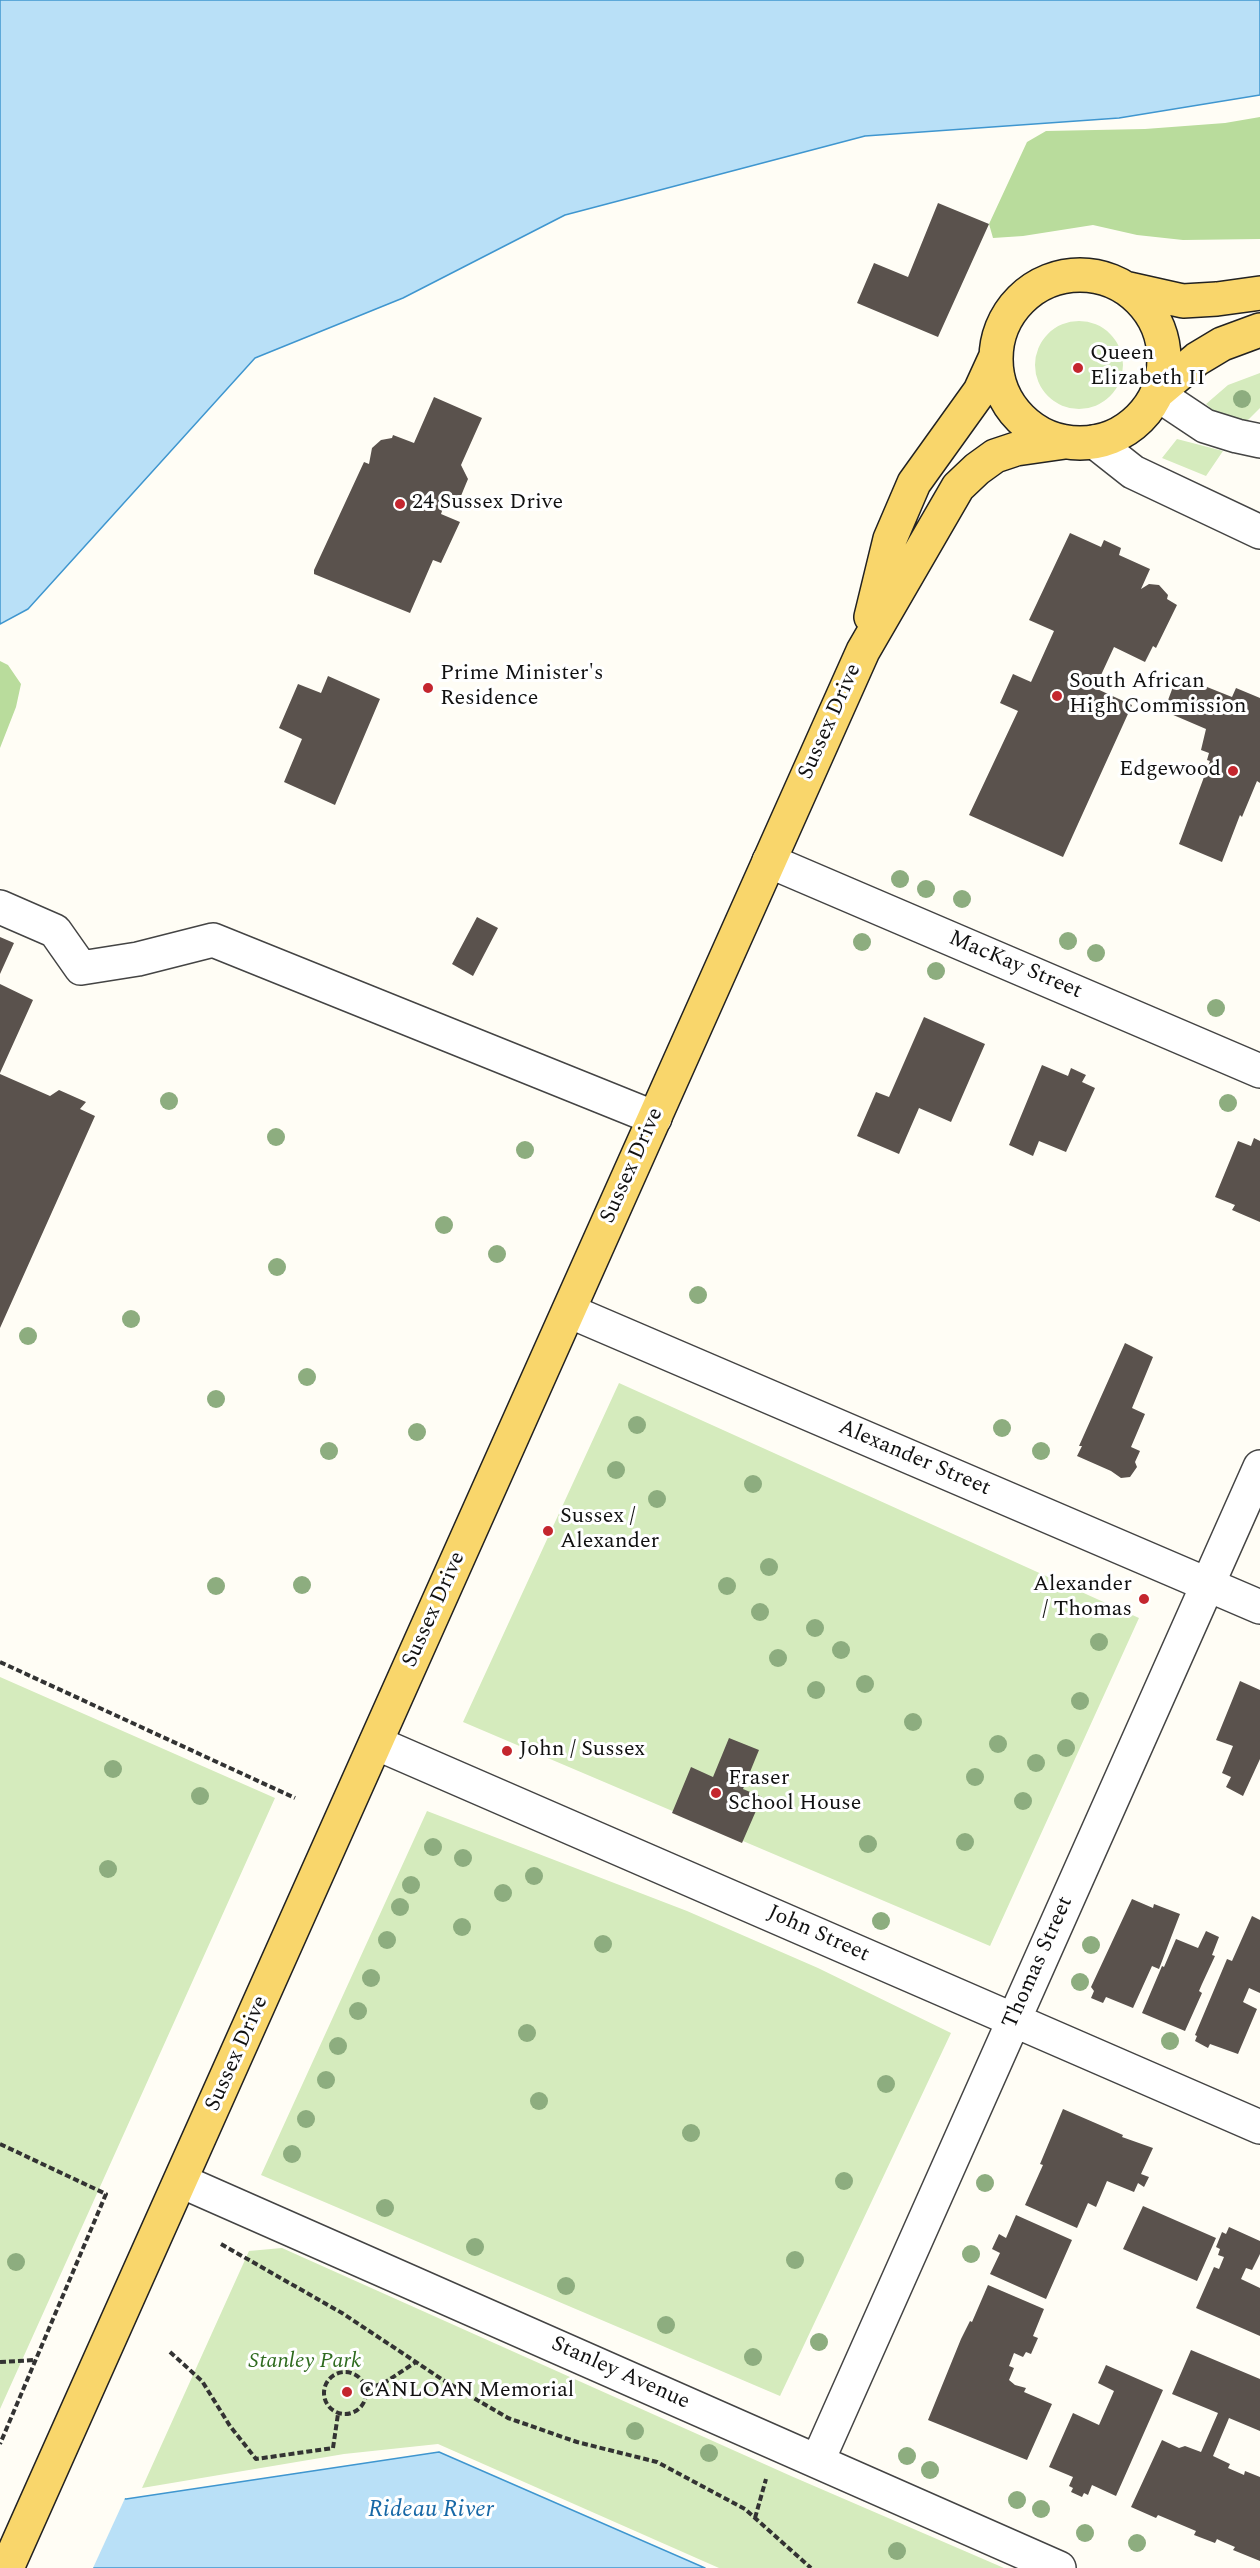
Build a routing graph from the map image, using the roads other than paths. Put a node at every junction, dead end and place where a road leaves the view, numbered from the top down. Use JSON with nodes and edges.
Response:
{"nodes":[{"id":1,"x":1125,"y":288,"type":"junction"},
{"id":2,"x":1260,"y":293,"type":"edge"},
{"id":3,"x":1260,"y":330,"type":"edge"},
{"id":4,"x":996,"y":356,"type":"junction"},
{"id":5,"x":1157,"y":393,"type":"junction"},
{"id":6,"x":1260,"y":441,"type":"edge"},
{"id":7,"x":1080,"y":442,"type":"junction"},
{"id":8,"x":1260,"y":532,"type":"edge"},
{"id":9,"x":863,"y":651,"type":"junction"},
{"id":10,"x":769,"y":861,"type":"junction"},
{"id":11,"x":0,"y":907,"type":"edge"},
{"id":12,"x":1260,"y":1071,"type":"edge"},
{"id":13,"x":655,"y":1118,"type":"junction"},
{"id":14,"x":569,"y":1311,"type":"junction"},
{"id":15,"x":1260,"y":1467,"type":"edge"},
{"id":16,"x":1208,"y":1584,"type":"junction"},
{"id":17,"x":1260,"y":1607,"type":"edge"},
{"id":18,"x":376,"y":1743,"type":"junction"},
{"id":19,"x":1013,"y":2020,"type":"junction"},
{"id":20,"x":1260,"y":2127,"type":"edge"},
{"id":21,"x":181,"y":2181,"type":"junction"},
{"id":22,"x":818,"y":2460,"type":"junction"},
{"id":23,"x":7,"y":2568,"type":"edge"},
{"id":24,"x":1059,"y":2568,"type":"edge"}],
"edges":[{"from":1,"to":2,"type":"main road"},
{"from":1,"to":4,"type":"main road"},
{"from":1,"to":5,"type":"main road"},
{"from":3,"to":5,"type":"main road"},
{"from":4,"to":7,"type":"main road"},
{"from":4,"to":9,"type":"main road","name":"Sussex Drive"},
{"from":5,"to":6,"type":"street"},
{"from":5,"to":7,"type":"main road"},
{"from":7,"to":8,"type":"street"},
{"from":7,"to":9,"type":"main road","name":"Sussex Drive"},
{"from":9,"to":10,"type":"main road","name":"Sussex Drive"},
{"from":10,"to":12,"type":"street","name":"MacKay Street"},
{"from":10,"to":13,"type":"main road","name":"Sussex Drive"},
{"from":11,"to":13,"type":"street"},
{"from":13,"to":14,"type":"main road","name":"Sussex Drive"},
{"from":14,"to":16,"type":"street","name":"Alexander Street"},
{"from":14,"to":18,"type":"main road","name":"Sussex Drive"},
{"from":15,"to":16,"type":"street","name":"Thomas Street"},
{"from":16,"to":17,"type":"street","name":"Alexander Street"},
{"from":16,"to":19,"type":"street","name":"Thomas Street"},
{"from":18,"to":19,"type":"street","name":"John Street"},
{"from":18,"to":21,"type":"main road","name":"Sussex Drive"},
{"from":19,"to":20,"type":"street","name":"John Street"},
{"from":19,"to":22,"type":"street","name":"Thomas Street"},
{"from":21,"to":22,"type":"street","name":"Stanley Avenue"},
{"from":21,"to":23,"type":"main road","name":"Sussex Drive"},
{"from":22,"to":24,"type":"street","name":"Stanley Avenue"}]}
